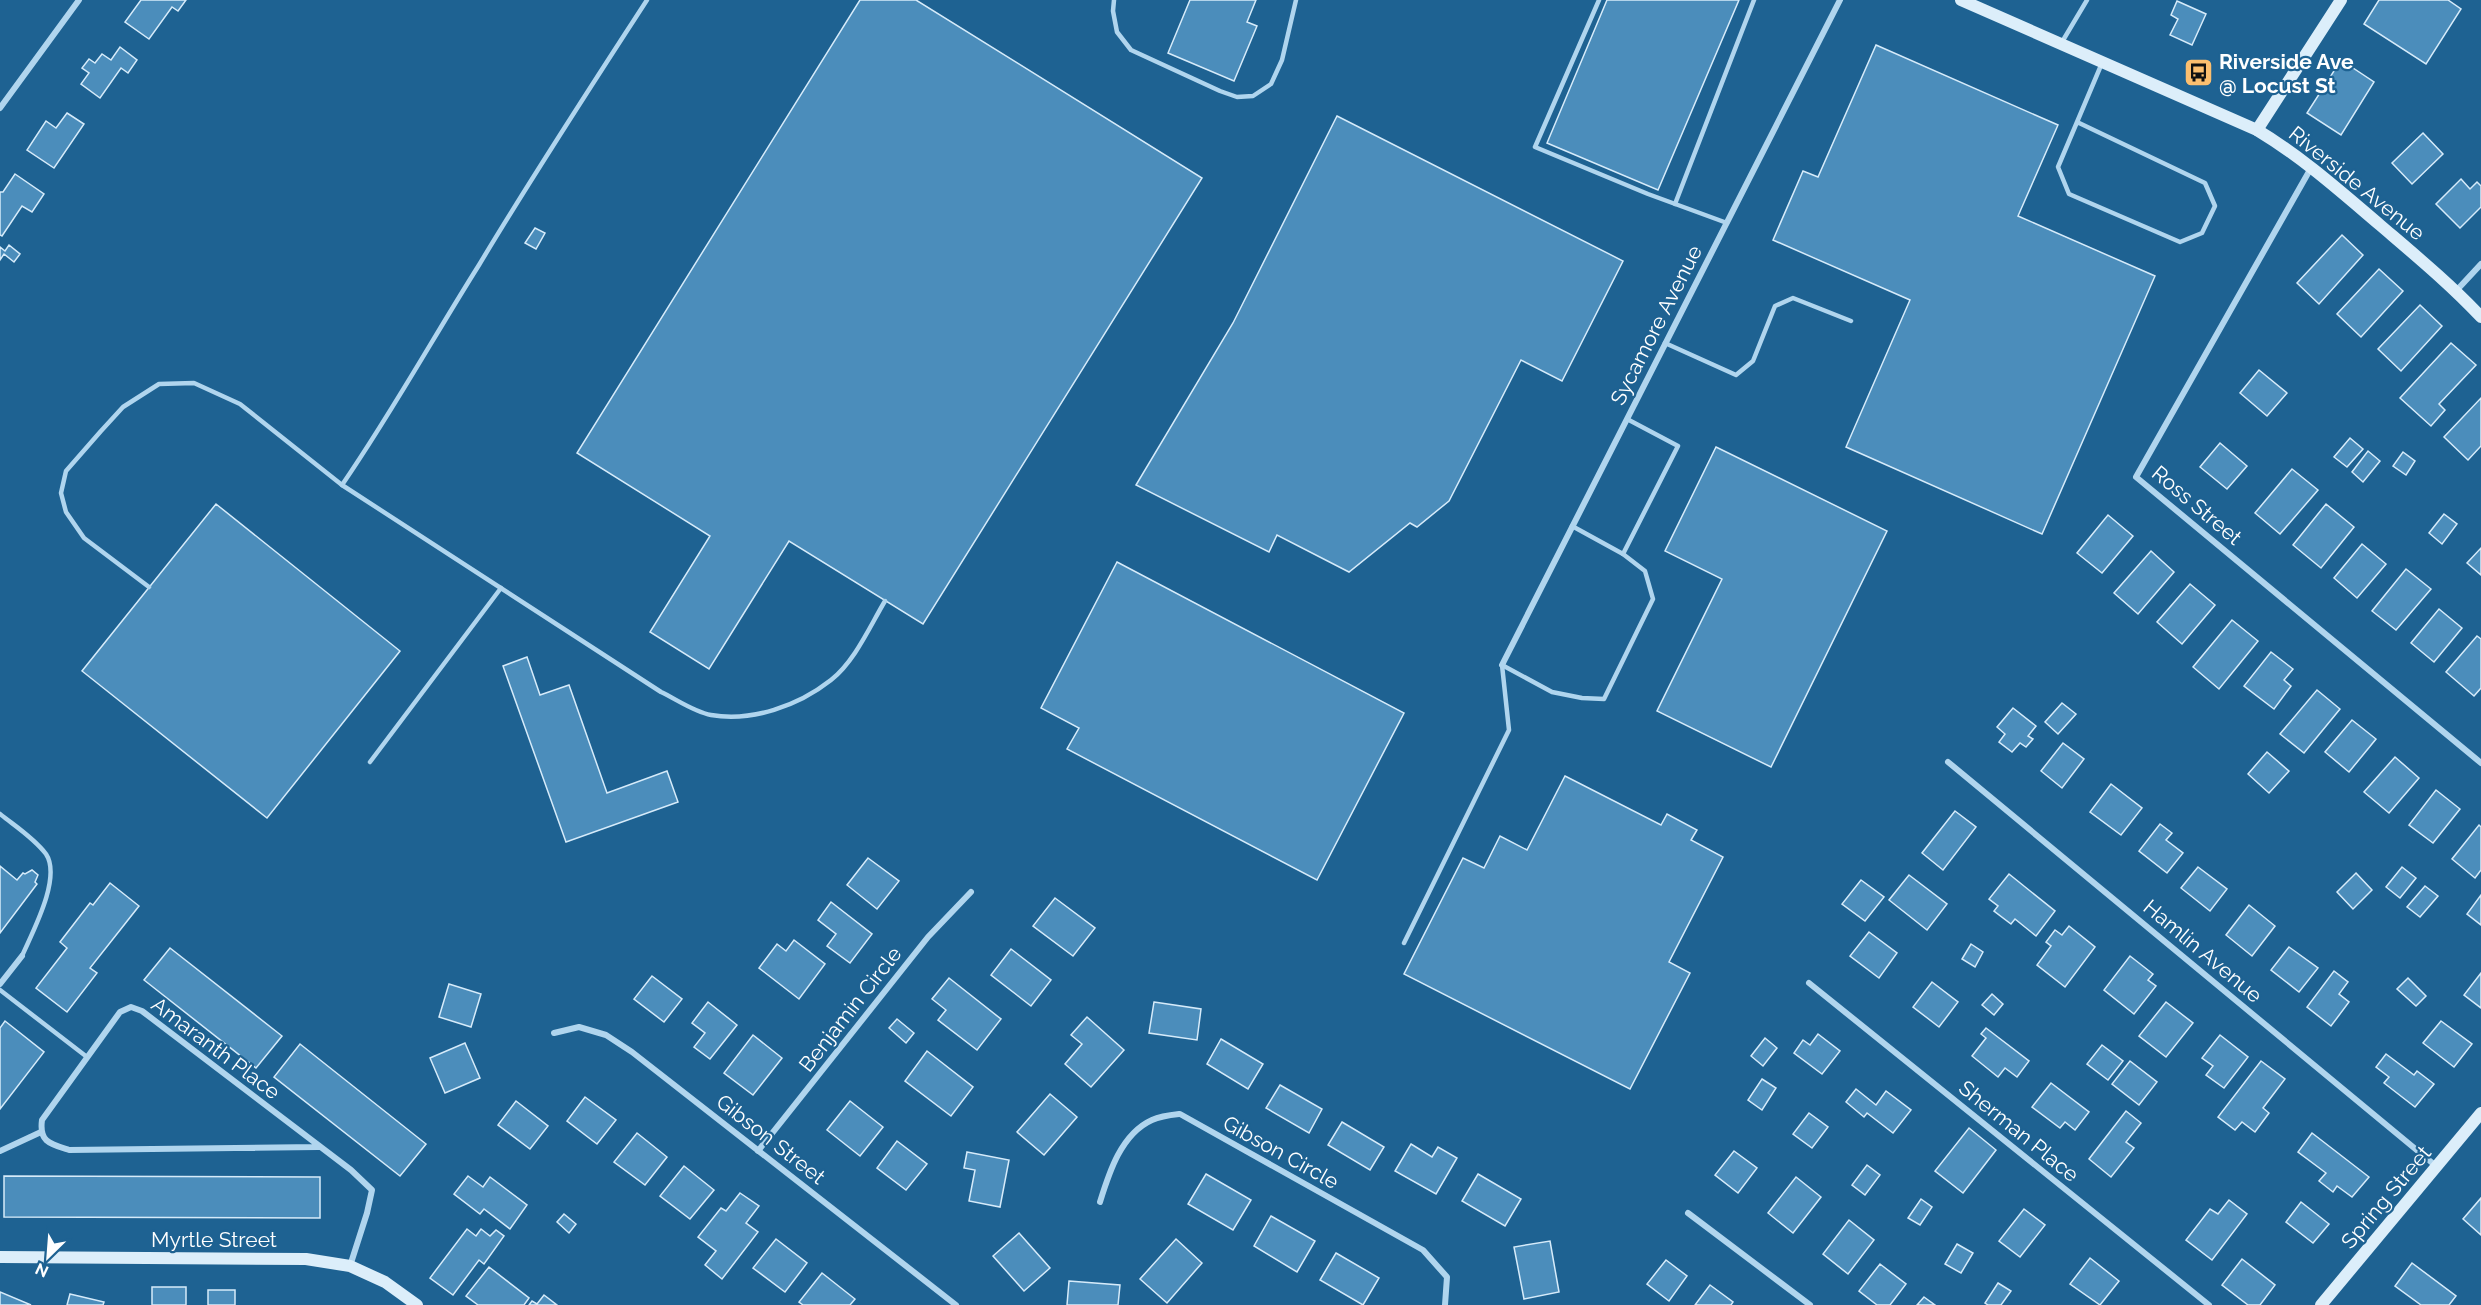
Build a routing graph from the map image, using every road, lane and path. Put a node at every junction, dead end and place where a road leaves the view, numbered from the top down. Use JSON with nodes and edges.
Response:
{"nodes":[{"id":1,"x":79,"y":0,"type":"edge"},
{"id":2,"x":647,"y":0,"type":"edge"},
{"id":3,"x":1114,"y":0,"type":"edge"},
{"id":4,"x":1296,"y":0,"type":"edge"},
{"id":5,"x":1599,"y":0,"type":"edge"},
{"id":6,"x":1754,"y":0,"type":"edge"},
{"id":7,"x":1840,"y":0,"type":"edge"},
{"id":8,"x":1961,"y":0,"type":"edge"},
{"id":9,"x":2087,"y":0,"type":"edge"},
{"id":10,"x":2341,"y":0,"type":"edge"},
{"id":11,"x":2061,"y":44,"type":"junction"},
{"id":12,"x":2102,"y":63,"type":"junction"},
{"id":13,"x":0,"y":108,"type":"edge"},
{"id":14,"x":2077,"y":122,"type":"junction"},
{"id":15,"x":2257,"y":130,"type":"junction"},
{"id":16,"x":2312,"y":167,"type":"junction"},
{"id":17,"x":1675,"y":204,"type":"junction"},
{"id":18,"x":1727,"y":223,"type":"junction"},
{"id":19,"x":2481,"y":264,"type":"edge"},
{"id":20,"x":2456,"y":291,"type":"junction"},
{"id":21,"x":2481,"y":317,"type":"edge"},
{"id":22,"x":1851,"y":321,"type":"dead end"},
{"id":23,"x":1665,"y":343,"type":"junction"},
{"id":24,"x":1627,"y":418,"type":"junction"},
{"id":25,"x":342,"y":485,"type":"junction"},
{"id":26,"x":1572,"y":526,"type":"junction"},
{"id":27,"x":1623,"y":554,"type":"junction"},
{"id":28,"x":149,"y":587,"type":"dead end"},
{"id":29,"x":501,"y":588,"type":"junction"},
{"id":30,"x":885,"y":600,"type":"dead end"},
{"id":31,"x":1502,"y":665,"type":"junction"},
{"id":32,"x":370,"y":762,"type":"dead end"},
{"id":33,"x":1948,"y":762,"type":"dead end"},
{"id":34,"x":2481,"y":763,"type":"edge"},
{"id":35,"x":0,"y":814,"type":"edge"},
{"id":36,"x":971,"y":892,"type":"dead end"},
{"id":37,"x":1404,"y":943,"type":"dead end"},
{"id":38,"x":22,"y":956,"type":"joint"},
{"id":39,"x":1809,"y":983,"type":"dead end"},
{"id":40,"x":0,"y":984,"type":"edge"},
{"id":41,"x":0,"y":990,"type":"edge"},
{"id":42,"x":554,"y":1033,"type":"dead end"},
{"id":43,"x":87,"y":1057,"type":"junction"},
{"id":44,"x":2481,"y":1113,"type":"edge"},
{"id":45,"x":41,"y":1132,"type":"junction"},
{"id":46,"x":318,"y":1147,"type":"junction"},
{"id":47,"x":0,"y":1151,"type":"edge"},
{"id":48,"x":758,"y":1151,"type":"junction"},
{"id":49,"x":2437,"y":1167,"type":"junction"},
{"id":50,"x":1100,"y":1202,"type":"dead end"},
{"id":51,"x":1688,"y":1213,"type":"dead end"},
{"id":52,"x":0,"y":1257,"type":"edge"},
{"id":53,"x":350,"y":1266,"type":"junction"},
{"id":54,"x":417,"y":1305,"type":"edge"},
{"id":55,"x":956,"y":1305,"type":"edge"},
{"id":56,"x":1445,"y":1305,"type":"edge"},
{"id":57,"x":1810,"y":1305,"type":"edge"},
{"id":58,"x":2209,"y":1305,"type":"edge"},
{"id":59,"x":2321,"y":1305,"type":"edge"}],
"edges":[{"from":1,"to":13,"type":"street"},
{"from":2,"to":25,"type":"lane"},
{"from":3,"to":4,"type":"lane"},
{"from":5,"to":17,"type":"lane"},
{"from":6,"to":17,"type":"lane"},
{"from":7,"to":18,"type":"street","name":"Sycamore Avenue"},
{"from":8,"to":11,"type":"street","name":"Riverside Avenue"},
{"from":9,"to":11,"type":"lane"},
{"from":10,"to":15,"type":"street"},
{"from":11,"to":12,"type":"street","name":"Riverside Avenue"},
{"from":12,"to":14,"type":"lane"},
{"from":12,"to":15,"type":"street","name":"Riverside Avenue"},
{"from":14,"to":14,"type":"lane"},
{"from":15,"to":16,"type":"street","name":"Riverside Avenue"},
{"from":16,"to":20,"type":"street","name":"Riverside Avenue"},
{"from":16,"to":34,"type":"street","name":"Ross Street"},
{"from":17,"to":18,"type":"lane"},
{"from":18,"to":23,"type":"street","name":"Sycamore Avenue"},
{"from":19,"to":20,"type":"street"},
{"from":20,"to":21,"type":"street","name":"Riverside Avenue"},
{"from":22,"to":23,"type":"lane"},
{"from":23,"to":24,"type":"street","name":"Sycamore Avenue"},
{"from":24,"to":26,"type":"street","name":"Sycamore Avenue"},
{"from":24,"to":27,"type":"lane"},
{"from":25,"to":28,"type":"lane"},
{"from":25,"to":29,"type":"lane"},
{"from":26,"to":27,"type":"lane"},
{"from":26,"to":31,"type":"street","name":"Sycamore Avenue"},
{"from":27,"to":31,"type":"lane"},
{"from":29,"to":30,"type":"lane"},
{"from":29,"to":32,"type":"lane"},
{"from":31,"to":37,"type":"lane"},
{"from":33,"to":49,"type":"street","name":"Hamlin Avenue"},
{"from":35,"to":38,"type":"lane"},
{"from":36,"to":48,"type":"street","name":"Benjamin Circle"},
{"from":38,"to":40,"type":"street"},
{"from":39,"to":58,"type":"street","name":"Sherman Place"},
{"from":41,"to":43,"type":"lane"},
{"from":42,"to":48,"type":"street","name":"Gibson Street"},
{"from":43,"to":45,"type":"street","name":"Amaranth Place"},
{"from":43,"to":46,"type":"street","name":"Amaranth Place"},
{"from":44,"to":49,"type":"street","name":"Spring Street"},
{"from":45,"to":46,"type":"street"},
{"from":45,"to":47,"type":"street"},
{"from":46,"to":53,"type":"street","name":"Amaranth Place"},
{"from":48,"to":55,"type":"street","name":"Gibson Street"},
{"from":49,"to":59,"type":"street","name":"Spring Street"},
{"from":50,"to":56,"type":"street","name":"Gibson Circle"},
{"from":51,"to":57,"type":"street"},
{"from":52,"to":53,"type":"street","name":"Myrtle Street"},
{"from":53,"to":54,"type":"street","name":"Myrtle Street"}]}
